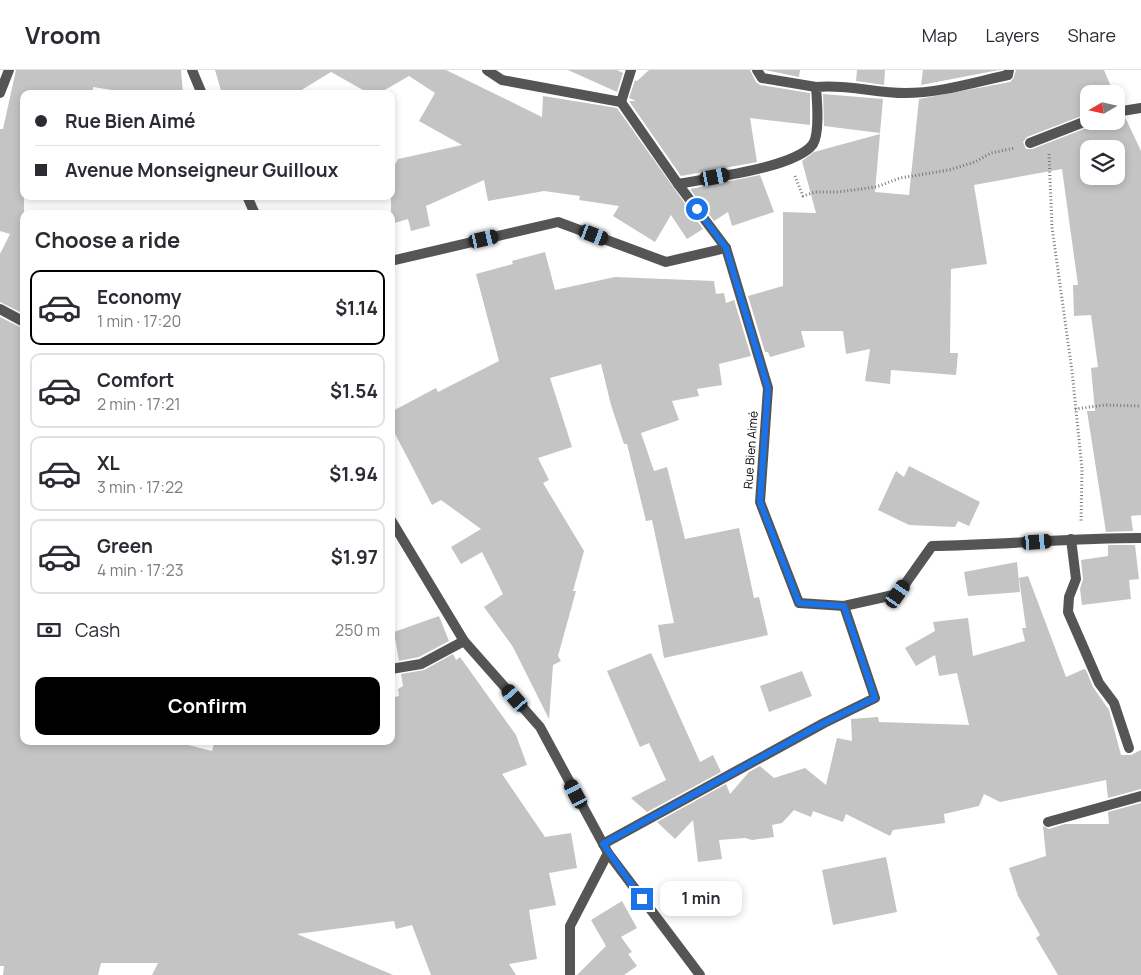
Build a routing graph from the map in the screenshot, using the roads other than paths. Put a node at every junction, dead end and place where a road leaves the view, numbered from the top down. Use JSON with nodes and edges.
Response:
{"nodes":[{"id":1,"x":8,"y":70,"type":"edge"},
{"id":2,"x":192,"y":70,"type":"edge"},
{"id":3,"x":487,"y":70,"type":"edge"},
{"id":4,"x":631,"y":70,"type":"edge"},
{"id":5,"x":757,"y":70,"type":"edge"},
{"id":6,"x":1009,"y":70,"type":"edge"},
{"id":7,"x":987,"y":75,"type":"edge"},
{"id":8,"x":816,"y":87,"type":"junction"},
{"id":9,"x":200,"y":90,"type":"edge"},
{"id":10,"x":0,"y":93,"type":"edge"},
{"id":11,"x":621,"y":102,"type":"junction"},
{"id":12,"x":1141,"y":108,"type":"edge"},
{"id":13,"x":1125,"y":111,"type":"edge"},
{"id":14,"x":1080,"y":124,"type":"edge"},
{"id":15,"x":1030,"y":143,"type":"road end"},
{"id":16,"x":678,"y":184,"type":"junction"},
{"id":17,"x":726,"y":248,"type":"junction"},
{"id":18,"x":395,"y":260,"type":"edge"},
{"id":19,"x":0,"y":309,"type":"edge"},
{"id":20,"x":20,"y":320,"type":"edge"},
{"id":21,"x":395,"y":527,"type":"edge"},
{"id":22,"x":1141,"y":538,"type":"edge"},
{"id":23,"x":1076,"y":539,"type":"junction"},
{"id":24,"x":844,"y":606,"type":"junction"},
{"id":25,"x":464,"y":641,"type":"junction"},
{"id":26,"x":395,"y":669,"type":"edge"},
{"id":27,"x":1129,"y":748,"type":"dead end"},
{"id":28,"x":1141,"y":796,"type":"edge"},
{"id":29,"x":1048,"y":822,"type":"dead end"},
{"id":30,"x":606,"y":849,"type":"junction"},
{"id":31,"x":570,"y":975,"type":"edge"},
{"id":32,"x":700,"y":975,"type":"edge"}],
"edges":[{"from":1,"to":10,"type":"street"},
{"from":2,"to":9,"type":"street"},
{"from":3,"to":11,"type":"street"},
{"from":4,"to":11,"type":"street"},
{"from":5,"to":8,"type":"street"},
{"from":6,"to":7,"type":"street"},
{"from":7,"to":8,"type":"street"},
{"from":8,"to":16,"type":"street"},
{"from":11,"to":16,"type":"street","name":"Rue Bien Aimé"},
{"from":12,"to":13,"type":"street"},
{"from":14,"to":15,"type":"street"},
{"from":16,"to":17,"type":"street","name":"Rue Bien Aimé"},
{"from":17,"to":18,"type":"street"},
{"from":17,"to":24,"type":"street","name":"Rue Bien Aimé"},
{"from":19,"to":20,"type":"street"},
{"from":21,"to":25,"type":"street"},
{"from":22,"to":23,"type":"street","name":"Rue Bien Aimé"},
{"from":23,"to":24,"type":"street","name":"Rue Bien Aimé"},
{"from":23,"to":27,"type":"street"},
{"from":24,"to":30,"type":"street"},
{"from":25,"to":26,"type":"street"},
{"from":25,"to":30,"type":"street"},
{"from":28,"to":29,"type":"street"},
{"from":30,"to":31,"type":"street"},
{"from":30,"to":32,"type":"street"}]}
